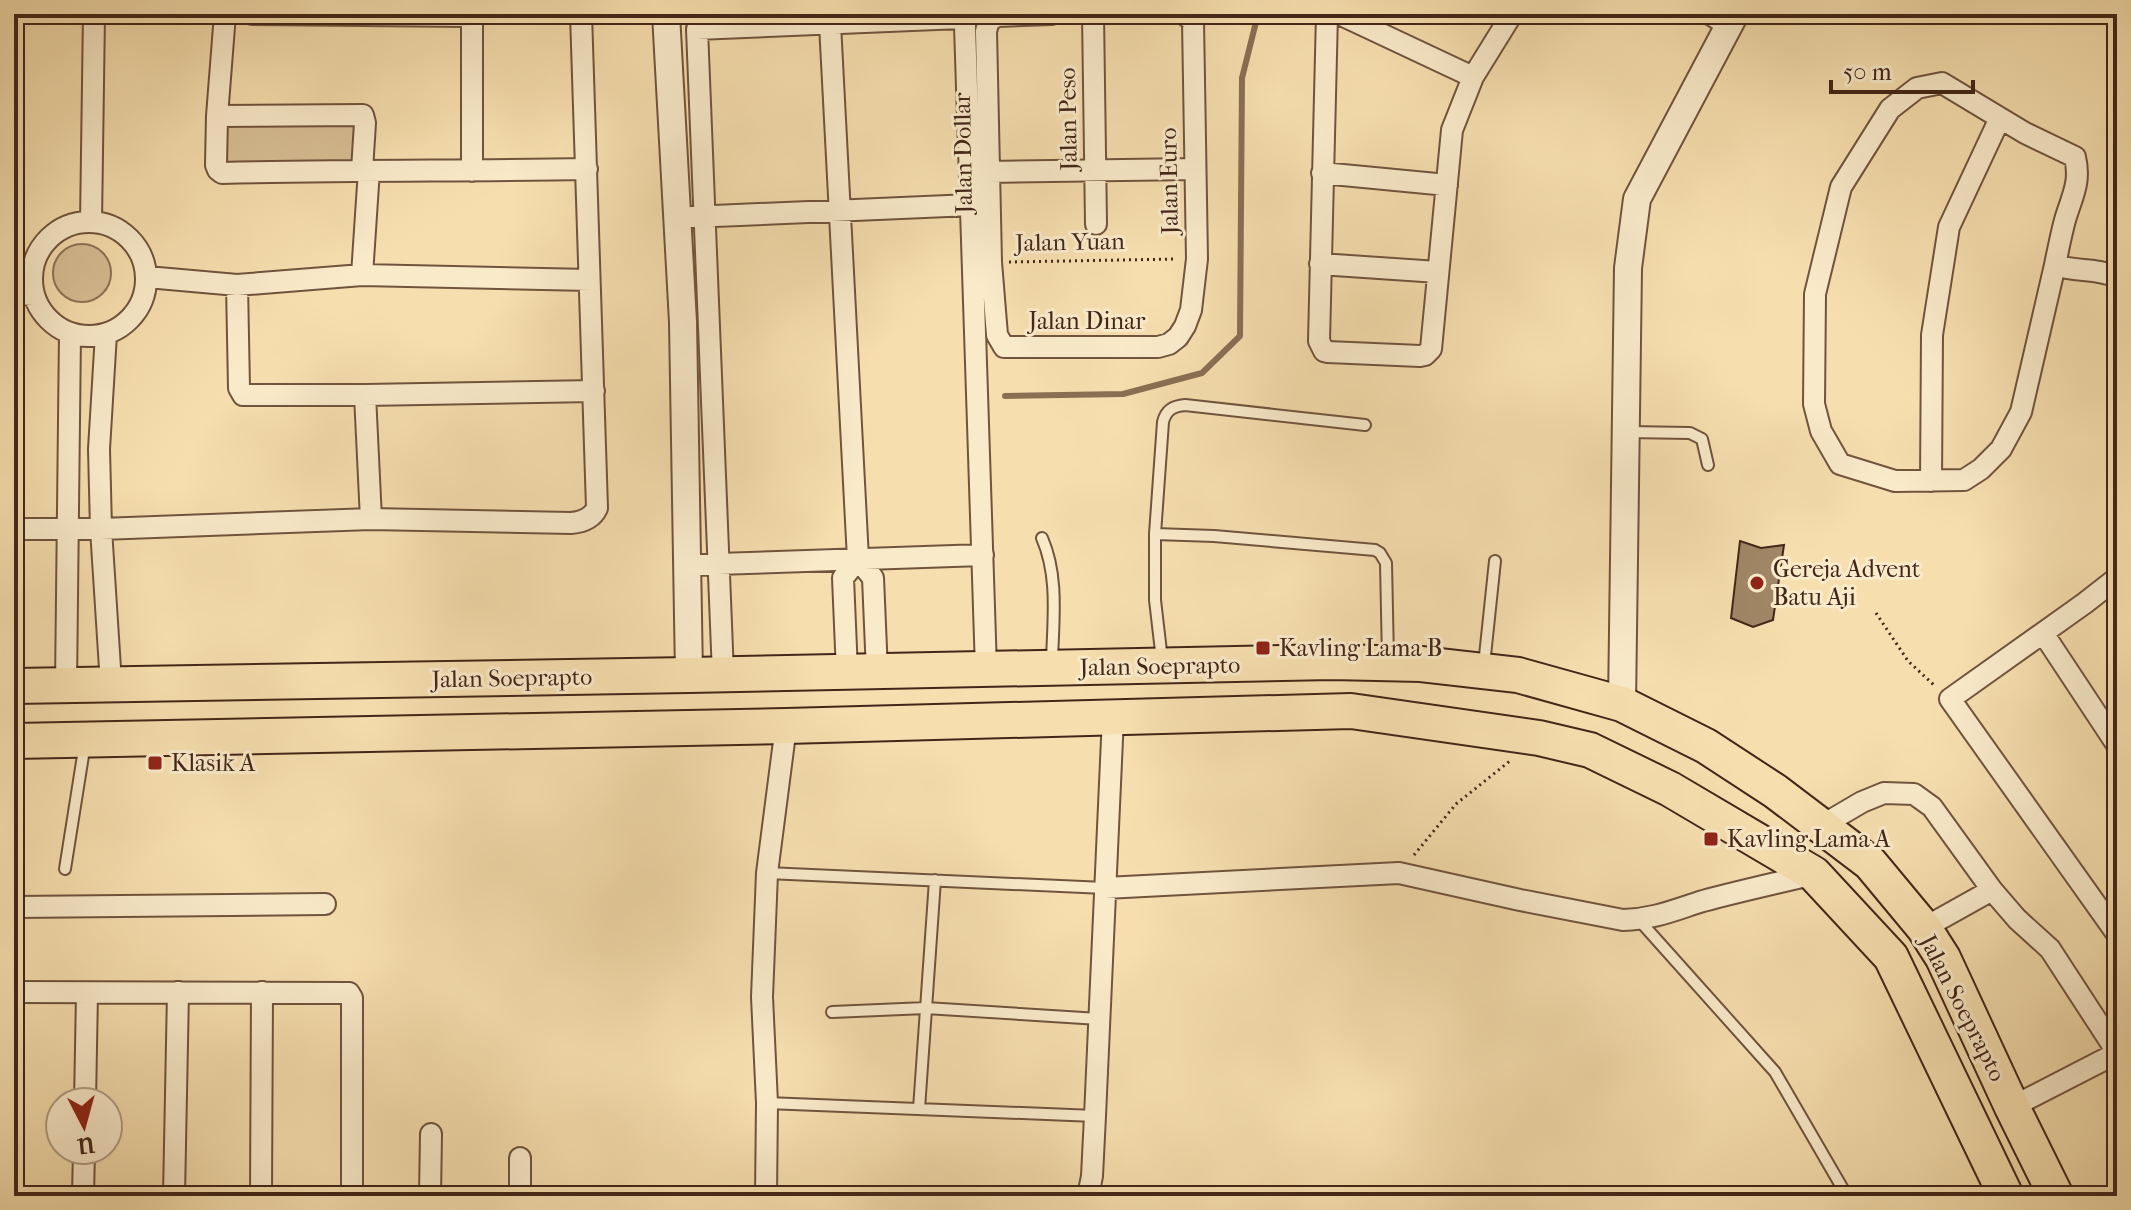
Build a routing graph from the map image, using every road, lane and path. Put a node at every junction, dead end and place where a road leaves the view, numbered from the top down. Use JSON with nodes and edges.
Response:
{"nodes":[{"id":1,"x":94,"y":14,"type":"edge"},
{"id":2,"x":225,"y":14,"type":"edge"},
{"id":3,"x":253,"y":14,"type":"edge"},
{"id":4,"x":581,"y":14,"type":"edge"},
{"id":5,"x":666,"y":14,"type":"edge"},
{"id":6,"x":1051,"y":14,"type":"edge"},
{"id":7,"x":1093,"y":14,"type":"edge"},
{"id":8,"x":1184,"y":14,"type":"edge"},
{"id":9,"x":1327,"y":14,"type":"edge"},
{"id":10,"x":1339,"y":14,"type":"edge"},
{"id":11,"x":1512,"y":14,"type":"edge"},
{"id":12,"x":472,"y":15,"type":"edge"},
{"id":13,"x":1724,"y":18,"type":"edge"},
{"id":14,"x":830,"y":24,"type":"junction"},
{"id":15,"x":1473,"y":77,"type":"junction"},
{"id":16,"x":217,"y":116,"type":"junction"},
{"id":17,"x":2000,"y":118,"type":"junction"},
{"id":18,"x":587,"y":169,"type":"junction"},
{"id":19,"x":1194,"y":169,"type":"junction"},
{"id":20,"x":366,"y":170,"type":"junction"},
{"id":21,"x":1095,"y":170,"type":"junction"},
{"id":22,"x":472,"y":171,"type":"junction"},
{"id":23,"x":989,"y":172,"type":"junction"},
{"id":24,"x":1322,"y":173,"type":"junction"},
{"id":25,"x":1447,"y":185,"type":"junction"},
{"id":26,"x":971,"y":205,"type":"junction"},
{"id":27,"x":841,"y":211,"type":"junction"},
{"id":28,"x":705,"y":216,"type":"junction"},
{"id":29,"x":677,"y":218,"type":"junction"},
{"id":30,"x":91,"y":222,"type":"junction"},
{"id":31,"x":1096,"y":224,"type":"dead end"},
{"id":32,"x":1197,"y":259,"type":"junction"},
{"id":33,"x":991,"y":262,"type":"junction"},
{"id":34,"x":1320,"y":264,"type":"junction"},
{"id":35,"x":2055,"y":265,"type":"junction"},
{"id":36,"x":1438,"y":272,"type":"junction"},
{"id":37,"x":362,"y":275,"type":"junction"},
{"id":38,"x":147,"y":277,"type":"junction"},
{"id":39,"x":2117,"y":277,"type":"edge"},
{"id":40,"x":589,"y":280,"type":"junction"},
{"id":41,"x":237,"y":285,"type":"junction"},
{"id":42,"x":24,"y":295,"type":"edge"},
{"id":43,"x":70,"y":333,"type":"junction"},
{"id":44,"x":106,"y":334,"type":"junction"},
{"id":45,"x":1169,"y":344,"type":"joint"},
{"id":46,"x":1004,"y":347,"type":"joint"},
{"id":47,"x":594,"y":391,"type":"junction"},
{"id":48,"x":365,"y":395,"type":"junction"},
{"id":49,"x":1365,"y":425,"type":"dead end"},
{"id":50,"x":1625,"y":432,"type":"junction"},
{"id":51,"x":1708,"y":465,"type":"dead end"},
{"id":52,"x":1931,"y":481,"type":"junction"},
{"id":53,"x":371,"y":519,"type":"junction"},
{"id":54,"x":14,"y":529,"type":"edge"},
{"id":55,"x":101,"y":529,"type":"junction"},
{"id":56,"x":68,"y":530,"type":"junction"},
{"id":57,"x":1155,"y":534,"type":"junction"},
{"id":58,"x":1042,"y":538,"type":"dead end"},
{"id":59,"x":983,"y":555,"type":"junction"},
{"id":60,"x":858,"y":559,"type":"junction"},
{"id":61,"x":1495,"y":561,"type":"dead end"},
{"id":62,"x":719,"y":564,"type":"junction"},
{"id":63,"x":687,"y":565,"type":"junction"},
{"id":64,"x":2117,"y":578,"type":"edge"},
{"id":65,"x":1876,"y":613,"type":"dead end"},
{"id":66,"x":2043,"y":633,"type":"junction"},
{"id":67,"x":1388,"y":663,"type":"junction"},
{"id":68,"x":1162,"y":666,"type":"junction"},
{"id":69,"x":1052,"y":668,"type":"junction"},
{"id":70,"x":986,"y":669,"type":"junction"},
{"id":71,"x":1483,"y":671,"type":"junction"},
{"id":72,"x":862,"y":672,"type":"junction"},
{"id":73,"x":723,"y":674,"type":"junction"},
{"id":74,"x":689,"y":675,"type":"junction"},
{"id":75,"x":111,"y":684,"type":"junction"},
{"id":76,"x":66,"y":685,"type":"junction"},
{"id":77,"x":14,"y":686,"type":"edge"},
{"id":78,"x":1950,"y":699,"type":"junction"},
{"id":79,"x":1622,"y":704,"type":"junction"},
{"id":80,"x":1113,"y":717,"type":"junction"},
{"id":81,"x":786,"y":726,"type":"junction"},
{"id":82,"x":1539,"y":738,"type":"junction"},
{"id":83,"x":14,"y":741,"type":"edge"},
{"id":84,"x":86,"y":741,"type":"junction"},
{"id":85,"x":2117,"y":745,"type":"edge"},
{"id":86,"x":1821,"y":826,"type":"junction"},
{"id":87,"x":65,"y":869,"type":"dead end"},
{"id":88,"x":767,"y":873,"type":"junction"},
{"id":89,"x":1399,"y":873,"type":"junction"},
{"id":90,"x":1814,"y":874,"type":"junction"},
{"id":91,"x":935,"y":880,"type":"junction"},
{"id":92,"x":1105,"y":888,"type":"junction"},
{"id":93,"x":1992,"y":890,"type":"junction"},
{"id":94,"x":325,"y":904,"type":"dead end"},
{"id":95,"x":14,"y":907,"type":"edge"},
{"id":96,"x":1639,"y":920,"type":"junction"},
{"id":97,"x":1924,"y":928,"type":"junction"},
{"id":98,"x":2117,"y":934,"type":"edge"},
{"id":99,"x":14,"y":992,"type":"edge"},
{"id":100,"x":178,"y":992,"type":"junction"},
{"id":101,"x":262,"y":992,"type":"junction"},
{"id":102,"x":87,"y":993,"type":"junction"},
{"id":103,"x":926,"y":1008,"type":"junction"},
{"id":104,"x":832,"y":1012,"type":"dead end"},
{"id":105,"x":1099,"y":1019,"type":"junction"},
{"id":106,"x":2117,"y":1052,"type":"edge"},
{"id":107,"x":85,"y":1086,"type":"edge"},
{"id":108,"x":767,"y":1103,"type":"junction"},
{"id":109,"x":2012,"y":1107,"type":"junction"},
{"id":110,"x":919,"y":1109,"type":"junction"},
{"id":111,"x":1095,"y":1116,"type":"junction"},
{"id":112,"x":431,"y":1134,"type":"dead end"},
{"id":113,"x":520,"y":1158,"type":"dead end"},
{"id":114,"x":84,"y":1166,"type":"edge"},
{"id":115,"x":83,"y":1196,"type":"edge"},
{"id":116,"x":174,"y":1196,"type":"edge"},
{"id":117,"x":261,"y":1196,"type":"edge"},
{"id":118,"x":352,"y":1196,"type":"edge"},
{"id":119,"x":430,"y":1196,"type":"edge"},
{"id":120,"x":520,"y":1196,"type":"edge"},
{"id":121,"x":766,"y":1196,"type":"edge"},
{"id":122,"x":1088,"y":1196,"type":"edge"},
{"id":123,"x":1847,"y":1196,"type":"edge"},
{"id":124,"x":2006,"y":1196,"type":"edge"},
{"id":125,"x":2056,"y":1196,"type":"edge"}],
"edges":[{"from":1,"to":30,"type":"street"},
{"from":2,"to":16,"type":"street"},
{"from":3,"to":12,"type":"street"},
{"from":4,"to":18,"type":"street"},
{"from":5,"to":29,"type":"street"},
{"from":6,"to":23,"type":"street","name":"Jalan Dollar"},
{"from":7,"to":21,"type":"street","name":"Jalan Peso"},
{"from":8,"to":19,"type":"street","name":"Jalan Euro"},
{"from":9,"to":24,"type":"street"},
{"from":10,"to":15,"type":"street"},
{"from":11,"to":15,"type":"street"},
{"from":12,"to":22,"type":"street"},
{"from":13,"to":50,"type":"street"},
{"from":14,"to":26,"type":"street"},
{"from":14,"to":27,"type":"street"},
{"from":14,"to":28,"type":"street"},
{"from":15,"to":25,"type":"street"},
{"from":16,"to":20,"type":"street"},
{"from":16,"to":20,"type":"street"},
{"from":17,"to":35,"type":"street"},
{"from":17,"to":52,"type":"street"},
{"from":17,"to":52,"type":"street"},
{"from":18,"to":22,"type":"street"},
{"from":18,"to":40,"type":"street"},
{"from":19,"to":21,"type":"street"},
{"from":19,"to":32,"type":"street","name":"Jalan Euro"},
{"from":20,"to":22,"type":"street"},
{"from":20,"to":37,"type":"street"},
{"from":21,"to":23,"type":"street"},
{"from":21,"to":31,"type":"street","name":"Jalan Peso"},
{"from":23,"to":33,"type":"street","name":"Jalan Dollar"},
{"from":24,"to":25,"type":"street"},
{"from":24,"to":34,"type":"street"},
{"from":25,"to":36,"type":"street"},
{"from":26,"to":27,"type":"street"},
{"from":26,"to":59,"type":"street"},
{"from":27,"to":28,"type":"street"},
{"from":27,"to":60,"type":"street"},
{"from":28,"to":29,"type":"street"},
{"from":28,"to":62,"type":"street"},
{"from":29,"to":63,"type":"street"},
{"from":30,"to":38,"type":"street"},
{"from":30,"to":42,"type":"street"},
{"from":32,"to":33,"type":"path","name":"Jalan Yuan"},
{"from":32,"to":45,"type":"street","name":"Jalan Euro"},
{"from":33,"to":46,"type":"street","name":"Jalan Dollar"},
{"from":34,"to":36,"type":"street"},
{"from":34,"to":36,"type":"street"},
{"from":35,"to":39,"type":"street"},
{"from":35,"to":52,"type":"street"},
{"from":37,"to":40,"type":"street"},
{"from":37,"to":41,"type":"street"},
{"from":38,"to":41,"type":"street"},
{"from":38,"to":44,"type":"street"},
{"from":40,"to":47,"type":"street"},
{"from":41,"to":48,"type":"street"},
{"from":42,"to":43,"type":"street"},
{"from":43,"to":44,"type":"street"},
{"from":43,"to":56,"type":"street"},
{"from":44,"to":55,"type":"street"},
{"from":45,"to":46,"type":"street","name":"Jalan Dinar"},
{"from":47,"to":48,"type":"street"},
{"from":47,"to":53,"type":"street"},
{"from":48,"to":53,"type":"street"},
{"from":49,"to":57,"type":"lane"},
{"from":50,"to":51,"type":"lane"},
{"from":50,"to":79,"type":"street"},
{"from":53,"to":55,"type":"street"},
{"from":54,"to":56,"type":"street"},
{"from":55,"to":56,"type":"street"},
{"from":55,"to":75,"type":"street"},
{"from":56,"to":76,"type":"street"},
{"from":57,"to":67,"type":"lane"},
{"from":57,"to":68,"type":"lane"},
{"from":58,"to":69,"type":"lane"},
{"from":59,"to":60,"type":"street"},
{"from":59,"to":70,"type":"street"},
{"from":60,"to":62,"type":"street"},
{"from":60,"to":72,"type":"street"},
{"from":60,"to":72,"type":"street"},
{"from":61,"to":71,"type":"lane"},
{"from":62,"to":63,"type":"street"},
{"from":62,"to":73,"type":"street"},
{"from":63,"to":74,"type":"street"},
{"from":64,"to":66,"type":"street"},
{"from":65,"to":78,"type":"path"},
{"from":66,"to":78,"type":"street"},
{"from":66,"to":85,"type":"street"},
{"from":67,"to":68,"type":"highway","name":"Jalan Soeprapto"},
{"from":67,"to":71,"type":"highway","name":"Jalan Soeprapto"},
{"from":68,"to":69,"type":"highway","name":"Jalan Soeprapto"},
{"from":69,"to":70,"type":"highway","name":"Jalan Soeprapto"},
{"from":70,"to":72,"type":"highway","name":"Jalan Soeprapto"},
{"from":71,"to":79,"type":"highway","name":"Jalan Soeprapto"},
{"from":72,"to":73,"type":"highway","name":"Jalan Soeprapto"},
{"from":73,"to":74,"type":"highway","name":"Jalan Soeprapto"},
{"from":74,"to":75,"type":"highway","name":"Jalan Soeprapto"},
{"from":75,"to":76,"type":"highway","name":"Jalan Soeprapto"},
{"from":76,"to":77,"type":"highway","name":"Jalan Soeprapto"},
{"from":78,"to":98,"type":"street"},
{"from":79,"to":86,"type":"highway","name":"Jalan Soeprapto"},
{"from":80,"to":81,"type":"highway","name":"Jalan Soeprapto"},
{"from":80,"to":82,"type":"highway","name":"Jalan Soeprapto"},
{"from":80,"to":92,"type":"street"},
{"from":81,"to":84,"type":"highway","name":"Jalan Soeprapto"},
{"from":81,"to":88,"type":"street"},
{"from":82,"to":89,"type":"path"},
{"from":82,"to":90,"type":"highway","name":"Jalan Soeprapto"},
{"from":83,"to":84,"type":"highway","name":"Jalan Soeprapto"},
{"from":84,"to":87,"type":"lane"},
{"from":86,"to":93,"type":"street"},
{"from":86,"to":97,"type":"highway","name":"Jalan Soeprapto"},
{"from":88,"to":91,"type":"lane"},
{"from":88,"to":108,"type":"street"},
{"from":89,"to":92,"type":"street"},
{"from":89,"to":96,"type":"street"},
{"from":90,"to":96,"type":"street"},
{"from":90,"to":124,"type":"highway","name":"Jalan Soeprapto"},
{"from":91,"to":92,"type":"lane"},
{"from":91,"to":103,"type":"lane"},
{"from":92,"to":105,"type":"street"},
{"from":93,"to":97,"type":"street"},
{"from":93,"to":106,"type":"street"},
{"from":94,"to":95,"type":"street"},
{"from":96,"to":123,"type":"lane"},
{"from":97,"to":109,"type":"highway","name":"Jalan Soeprapto"},
{"from":99,"to":102,"type":"street"},
{"from":100,"to":101,"type":"street"},
{"from":100,"to":102,"type":"street"},
{"from":100,"to":116,"type":"street"},
{"from":101,"to":117,"type":"street"},
{"from":101,"to":118,"type":"street"},
{"from":102,"to":107,"type":"street"},
{"from":103,"to":104,"type":"lane"},
{"from":103,"to":105,"type":"lane"},
{"from":103,"to":110,"type":"lane"},
{"from":105,"to":111,"type":"street"},
{"from":106,"to":109,"type":"street"},
{"from":108,"to":110,"type":"lane"},
{"from":108,"to":121,"type":"street"},
{"from":109,"to":125,"type":"highway","name":"Jalan Soeprapto"},
{"from":110,"to":111,"type":"lane"},
{"from":111,"to":122,"type":"street"},
{"from":112,"to":119,"type":"street"},
{"from":113,"to":120,"type":"street"},
{"from":114,"to":115,"type":"street"}]}
